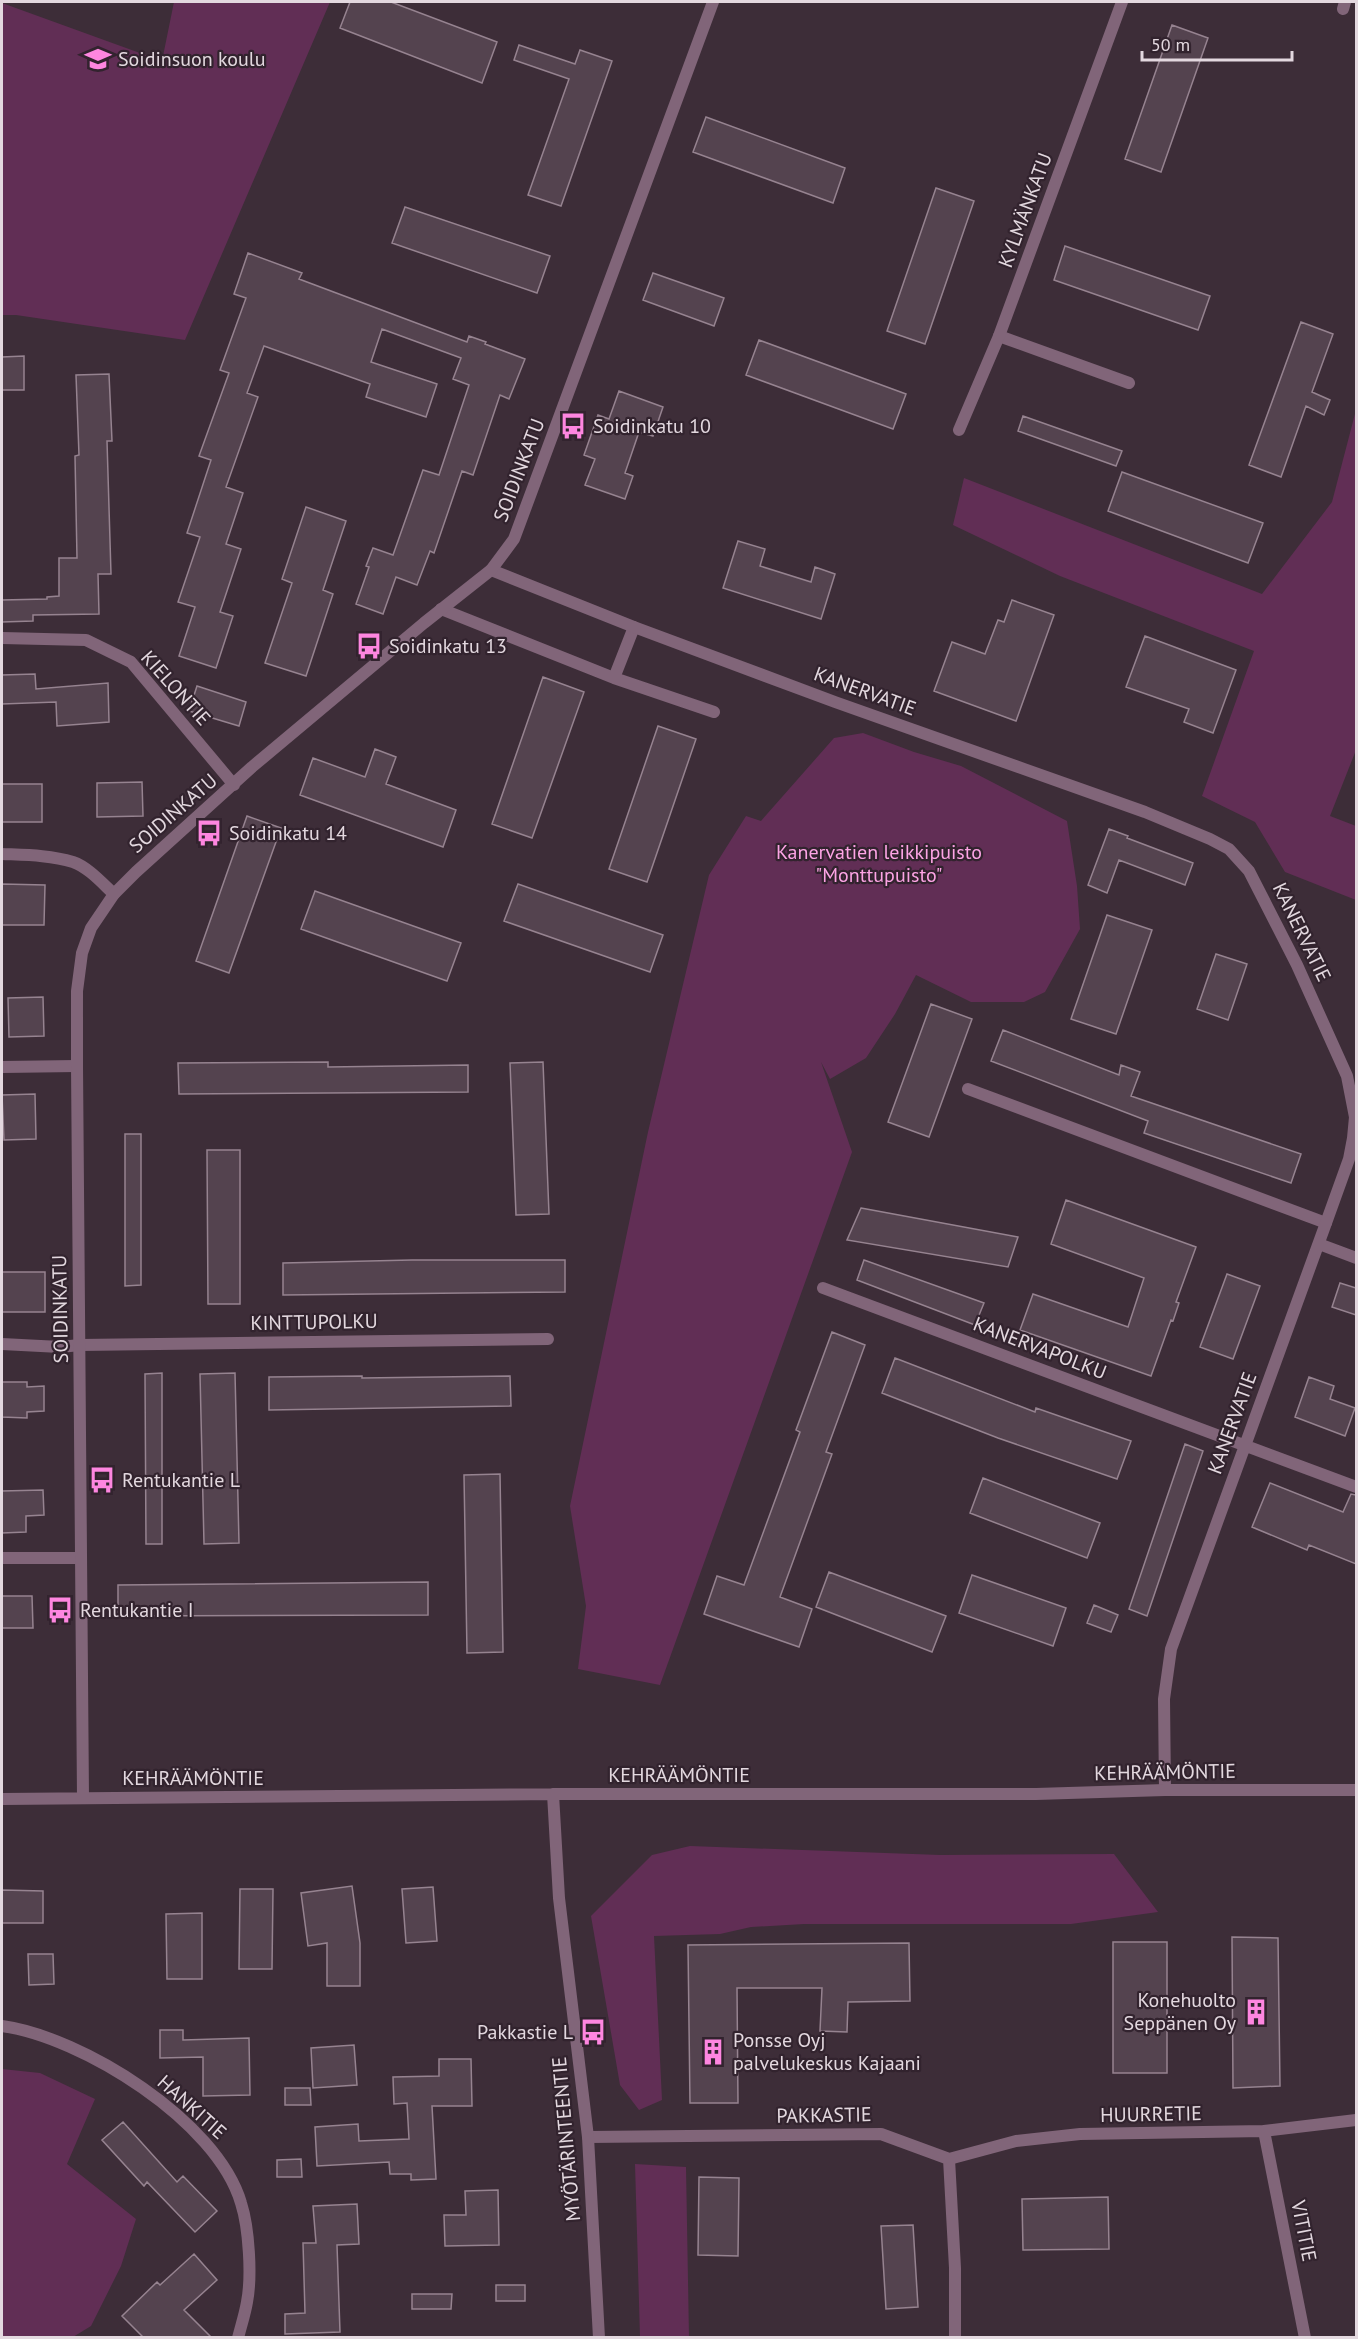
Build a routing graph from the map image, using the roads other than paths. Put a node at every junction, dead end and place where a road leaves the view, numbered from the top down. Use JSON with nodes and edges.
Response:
{"nodes":[{"id":1,"x":712,"y":2,"type":"edge"},
{"id":2,"x":1122,"y":2,"type":"edge"},
{"id":3,"x":999,"y":336,"type":"junction"},
{"id":4,"x":1129,"y":383,"type":"dead end"},
{"id":5,"x":959,"y":430,"type":"dead end"},
{"id":6,"x":491,"y":570,"type":"junction"},
{"id":7,"x":441,"y":609,"type":"junction"},
{"id":8,"x":634,"y":627,"type":"junction"},
{"id":9,"x":2,"y":638,"type":"edge"},
{"id":10,"x":614,"y":678,"type":"junction"},
{"id":11,"x":714,"y":712,"type":"dead end"},
{"id":12,"x":234,"y":785,"type":"junction"},
{"id":13,"x":2,"y":854,"type":"edge"},
{"id":14,"x":114,"y":894,"type":"junction"},
{"id":15,"x":77,"y":1066,"type":"junction"},
{"id":16,"x":2,"y":1067,"type":"edge"},
{"id":17,"x":1352,"y":1074,"type":"edge"},
{"id":18,"x":968,"y":1089,"type":"dead end"},
{"id":19,"x":1326,"y":1223,"type":"junction"},
{"id":20,"x":1319,"y":1244,"type":"junction"},
{"id":21,"x":1356,"y":1258,"type":"edge"},
{"id":22,"x":823,"y":1288,"type":"dead end"},
{"id":23,"x":548,"y":1339,"type":"dead end"},
{"id":24,"x":2,"y":1344,"type":"edge"},
{"id":25,"x":80,"y":1345,"type":"junction"},
{"id":26,"x":1244,"y":1445,"type":"junction"},
{"id":27,"x":1356,"y":1487,"type":"edge"},
{"id":28,"x":2,"y":1558,"type":"edge"},
{"id":29,"x":79,"y":1558,"type":"junction"},
{"id":30,"x":1165,"y":1790,"type":"junction"},
{"id":31,"x":1356,"y":1790,"type":"edge"},
{"id":32,"x":553,"y":1794,"type":"junction"},
{"id":33,"x":83,"y":1798,"type":"junction"},
{"id":34,"x":2,"y":1799,"type":"edge"},
{"id":35,"x":2,"y":2026,"type":"edge"},
{"id":36,"x":1356,"y":2120,"type":"edge"},
{"id":37,"x":1264,"y":2131,"type":"junction"},
{"id":38,"x":588,"y":2137,"type":"junction"},
{"id":39,"x":949,"y":2159,"type":"junction"},
{"id":40,"x":237,"y":2337,"type":"edge"},
{"id":41,"x":599,"y":2337,"type":"edge"},
{"id":42,"x":955,"y":2337,"type":"edge"},
{"id":43,"x":1305,"y":2337,"type":"edge"}],
"edges":[{"from":1,"to":6,"type":"street","name":"SOIDINKATU"},
{"from":2,"to":3,"type":"street","name":"KYLMÄNKATU"},
{"from":3,"to":4,"type":"street"},
{"from":3,"to":5,"type":"street","name":"KYLMÄNKATU"},
{"from":6,"to":7,"type":"street","name":"SOIDINKATU"},
{"from":6,"to":8,"type":"street","name":"KANERVATIE"},
{"from":7,"to":10,"type":"street"},
{"from":7,"to":12,"type":"street","name":"SOIDINKATU"},
{"from":8,"to":10,"type":"street"},
{"from":8,"to":17,"type":"street","name":"KANERVATIE"},
{"from":9,"to":12,"type":"street","name":"KIELONTIE"},
{"from":10,"to":11,"type":"street"},
{"from":12,"to":14,"type":"street","name":"SOIDINKATU"},
{"from":13,"to":14,"type":"street"},
{"from":14,"to":15,"type":"street","name":"SOIDINKATU"},
{"from":15,"to":16,"type":"street"},
{"from":15,"to":25,"type":"street","name":"SOIDINKATU"},
{"from":17,"to":19,"type":"street","name":"KANERVATIE"},
{"from":18,"to":19,"type":"street"},
{"from":19,"to":20,"type":"street","name":"KANERVATIE"},
{"from":20,"to":21,"type":"street"},
{"from":20,"to":26,"type":"street","name":"KANERVATIE"},
{"from":22,"to":26,"type":"street","name":"KANERVAPOLKU"},
{"from":23,"to":25,"type":"street","name":"KINTTUPOLKU"},
{"from":24,"to":25,"type":"street","name":"KINTTUPOLKU"},
{"from":25,"to":29,"type":"street","name":"SOIDINKATU"},
{"from":26,"to":27,"type":"street","name":"KANERVAPOLKU"},
{"from":26,"to":30,"type":"street","name":"KANERVATIE"},
{"from":28,"to":29,"type":"street"},
{"from":29,"to":33,"type":"street","name":"SOIDINKATU"},
{"from":30,"to":31,"type":"street","name":"KEHRÄÄMÖNTIE"},
{"from":30,"to":32,"type":"street","name":"KEHRÄÄMÖNTIE"},
{"from":32,"to":33,"type":"street","name":"KEHRÄÄMÖNTIE"},
{"from":32,"to":38,"type":"street","name":"MYÖTÄRINTEENTIE"},
{"from":33,"to":34,"type":"street","name":"KEHRÄÄMÖNTIE"},
{"from":35,"to":40,"type":"street","name":"HANKITIE"},
{"from":36,"to":37,"type":"street","name":"HUURRETIE"},
{"from":37,"to":39,"type":"street","name":"HUURRETIE"},
{"from":37,"to":43,"type":"street","name":"VITITIE"},
{"from":38,"to":39,"type":"street","name":"PAKKASTIE"},
{"from":38,"to":41,"type":"street","name":"MYÖTÄRINTEENTIE"},
{"from":39,"to":42,"type":"street"}]}
